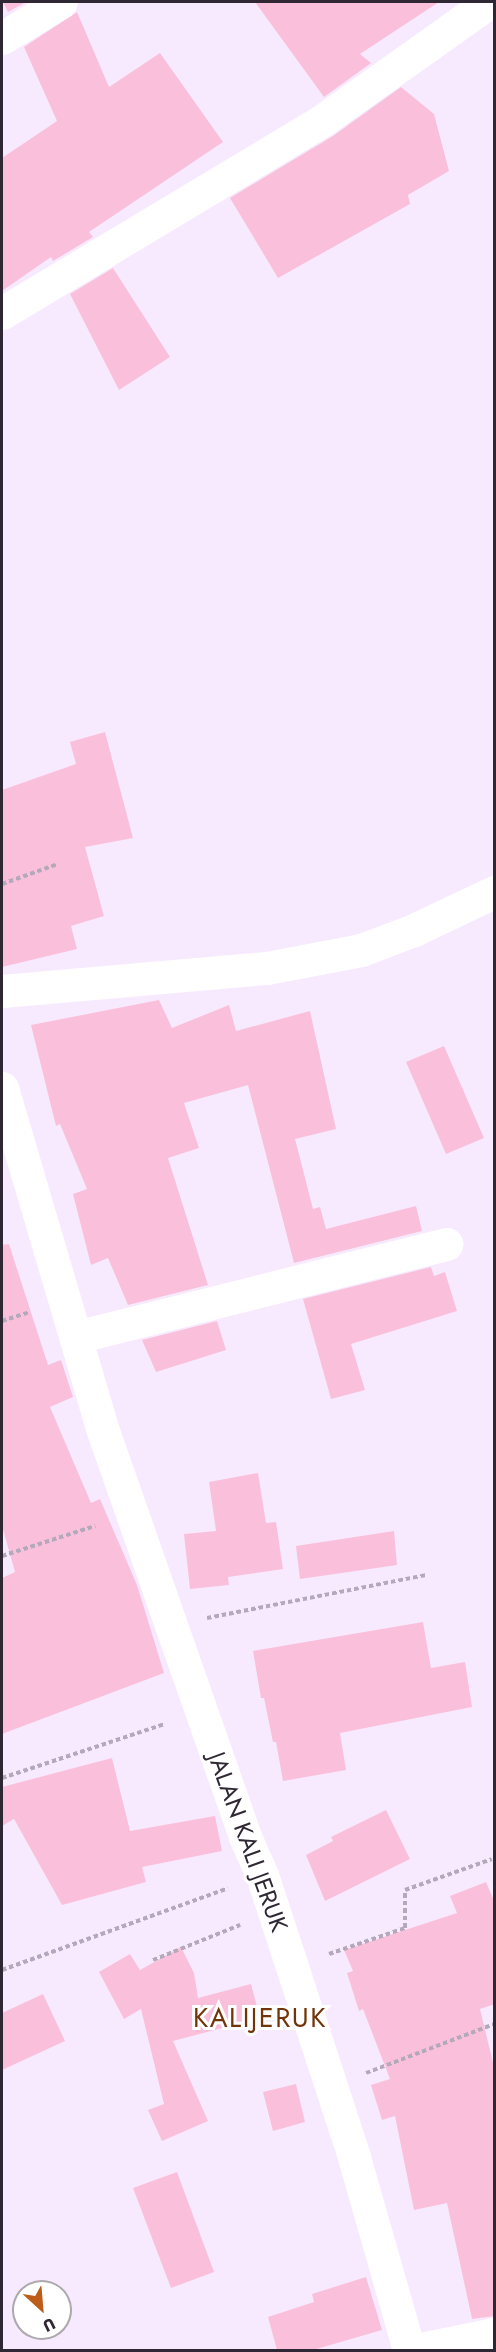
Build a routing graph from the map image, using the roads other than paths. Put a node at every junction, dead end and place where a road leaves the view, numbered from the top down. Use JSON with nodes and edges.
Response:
{"nodes":[{"id":1,"x":61,"y":2,"type":"edge"},
{"id":2,"x":489,"y":2,"type":"edge"},
{"id":3,"x":2,"y":38,"type":"edge"},
{"id":4,"x":2,"y":313,"type":"edge"},
{"id":5,"x":495,"y":892,"type":"edge"},
{"id":6,"x":2,"y":991,"type":"edge"},
{"id":7,"x":2,"y":1088,"type":"edge"},
{"id":8,"x":447,"y":1244,"type":"dead end"},
{"id":9,"x":76,"y":1336,"type":"junction"},
{"id":10,"x":495,"y":2334,"type":"edge"},
{"id":11,"x":410,"y":2350,"type":"edge"},
{"id":12,"x":416,"y":2350,"type":"edge"}],
"edges":[{"from":1,"to":3,"type":"street"},
{"from":2,"to":4,"type":"street"},
{"from":5,"to":6,"type":"street"},
{"from":7,"to":9,"type":"street","name":"JALAN KALI JERUK"},
{"from":8,"to":9,"type":"street"},
{"from":9,"to":11,"type":"street","name":"JALAN KALI JERUK"},
{"from":10,"to":12,"type":"street"}]}
